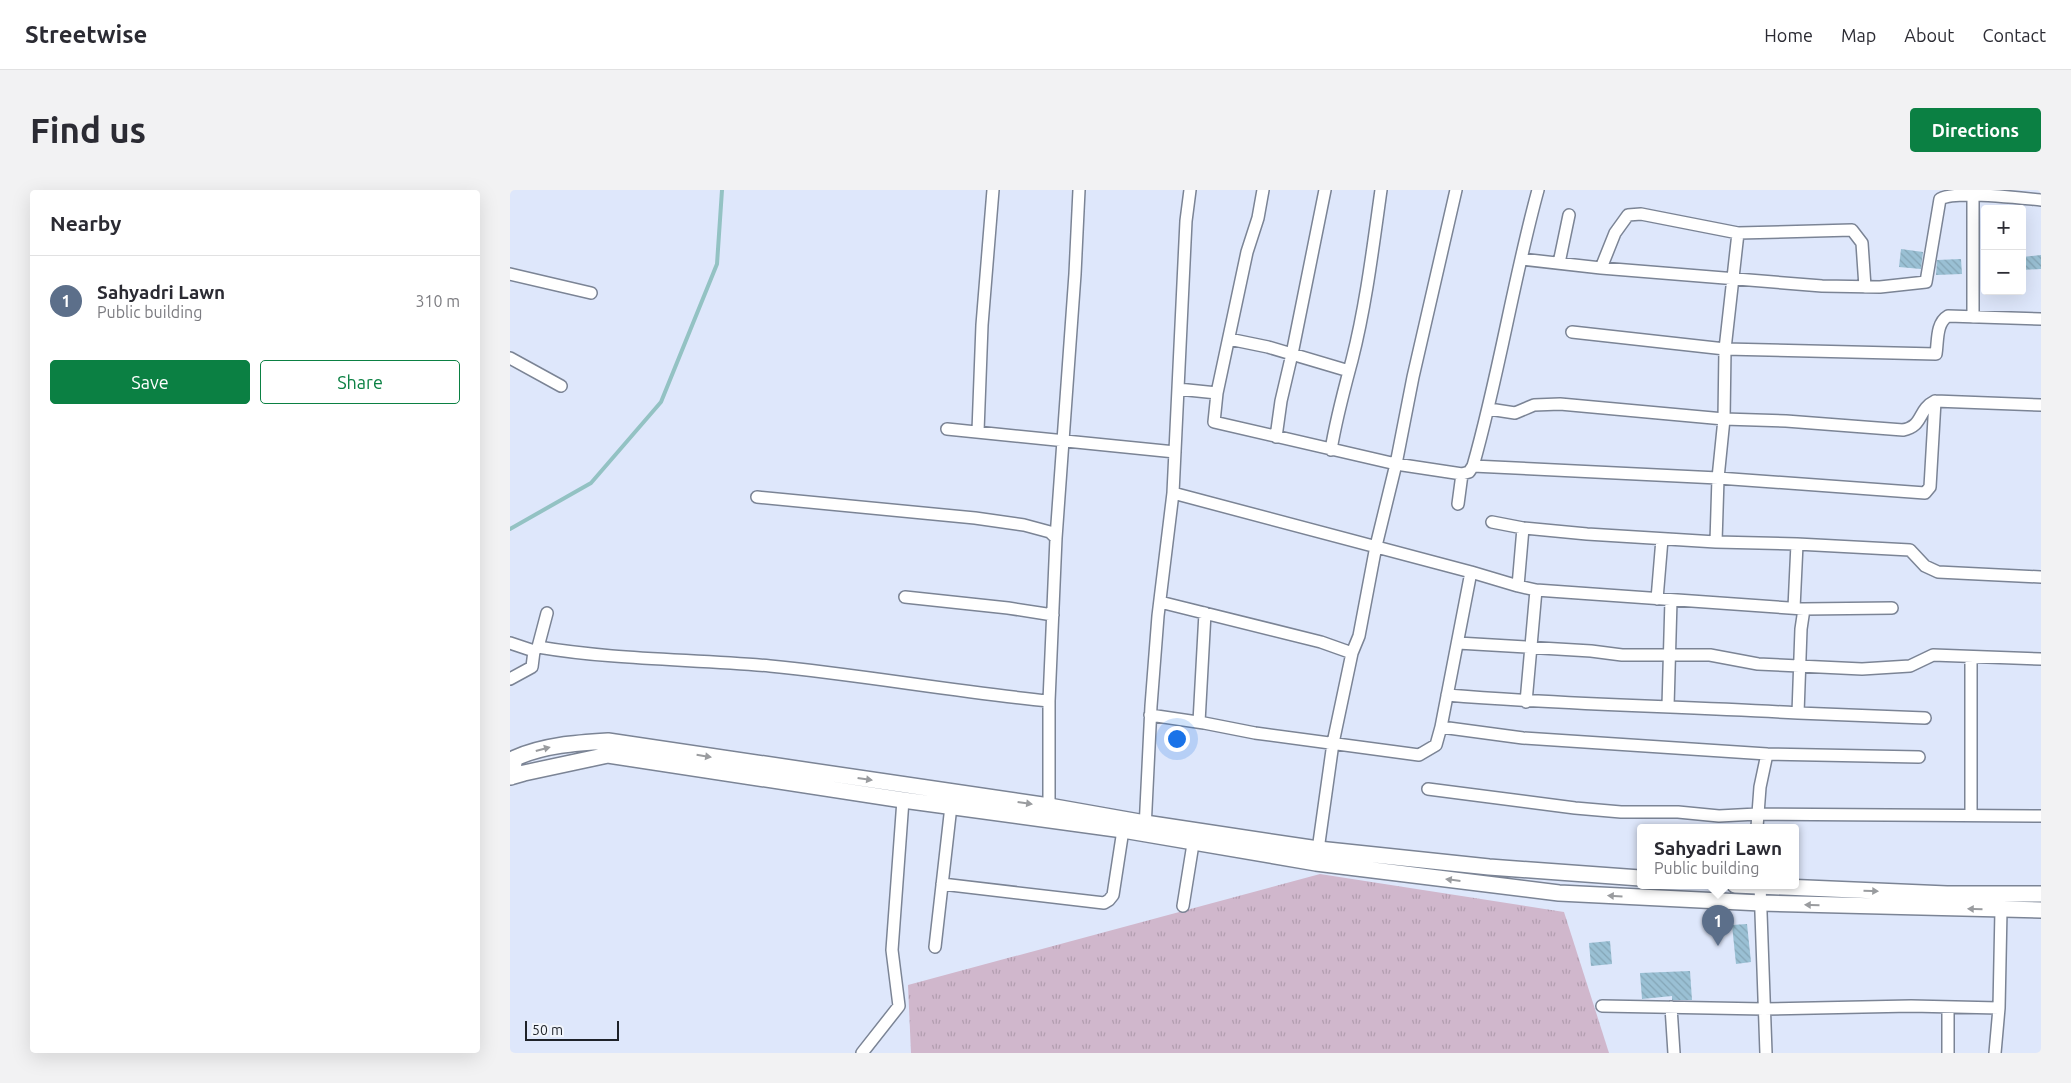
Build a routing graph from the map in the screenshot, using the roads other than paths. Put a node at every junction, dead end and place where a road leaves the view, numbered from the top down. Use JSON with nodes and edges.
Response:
{"nodes":[{"id":1,"x":993,"y":190,"type":"edge"},
{"id":2,"x":1079,"y":190,"type":"edge"},
{"id":3,"x":1190,"y":190,"type":"edge"},
{"id":4,"x":1263,"y":190,"type":"edge"},
{"id":5,"x":1325,"y":190,"type":"edge"},
{"id":6,"x":1456,"y":190,"type":"edge"},
{"id":7,"x":1538,"y":190,"type":"edge"},
{"id":8,"x":1377,"y":191,"type":"edge"},
{"id":9,"x":1973,"y":194,"type":"junction"},
{"id":10,"x":2041,"y":200,"type":"edge"},
{"id":11,"x":1570,"y":215,"type":"dead end"},
{"id":12,"x":1738,"y":233,"type":"junction"},
{"id":13,"x":1521,"y":259,"type":"junction"},
{"id":14,"x":1559,"y":263,"type":"junction"},
{"id":15,"x":1601,"y":268,"type":"junction"},
{"id":16,"x":510,"y":274,"type":"edge"},
{"id":17,"x":1732,"y":280,"type":"junction"},
{"id":18,"x":1865,"y":287,"type":"junction"},
{"id":19,"x":591,"y":293,"type":"dead end"},
{"id":20,"x":1973,"y":317,"type":"junction"},
{"id":21,"x":2041,"y":319,"type":"edge"},
{"id":22,"x":1572,"y":332,"type":"dead end"},
{"id":23,"x":1229,"y":339,"type":"junction"},
{"id":24,"x":1725,"y":349,"type":"junction"},
{"id":25,"x":1292,"y":354,"type":"junction"},
{"id":26,"x":510,"y":358,"type":"edge"},
{"id":27,"x":1349,"y":371,"type":"junction"},
{"id":28,"x":561,"y":386,"type":"dead end"},
{"id":29,"x":1178,"y":389,"type":"junction"},
{"id":30,"x":1218,"y":393,"type":"junction"},
{"id":31,"x":1935,"y":401,"type":"junction"},
{"id":32,"x":2041,"y":405,"type":"edge"},
{"id":33,"x":1490,"y":409,"type":"junction"},
{"id":34,"x":1724,"y":419,"type":"junction"},
{"id":35,"x":947,"y":429,"type":"dead end"},
{"id":36,"x":978,"y":431,"type":"junction"},
{"id":37,"x":1276,"y":437,"type":"junction"},
{"id":38,"x":1063,"y":441,"type":"junction"},
{"id":39,"x":1331,"y":450,"type":"junction"},
{"id":40,"x":1175,"y":452,"type":"junction"},
{"id":41,"x":1396,"y":464,"type":"junction"},
{"id":42,"x":1473,"y":466,"type":"junction"},
{"id":43,"x":1462,"y":474,"type":"junction"},
{"id":44,"x":1718,"y":478,"type":"junction"},
{"id":45,"x":1173,"y":493,"type":"junction"},
{"id":46,"x":757,"y":497,"type":"dead end"},
{"id":47,"x":1458,"y":504,"type":"dead end"},
{"id":48,"x":1492,"y":522,"type":"dead end"},
{"id":49,"x":1523,"y":528,"type":"junction"},
{"id":50,"x":1056,"y":538,"type":"junction"},
{"id":51,"x":1662,"y":539,"type":"junction"},
{"id":52,"x":1716,"y":542,"type":"junction"},
{"id":53,"x":1796,"y":544,"type":"junction"},
{"id":54,"x":1376,"y":546,"type":"junction"},
{"id":55,"x":1472,"y":572,"type":"junction"},
{"id":56,"x":2041,"y":577,"type":"edge"},
{"id":57,"x":1518,"y":586,"type":"junction"},
{"id":58,"x":1536,"y":590,"type":"junction"},
{"id":59,"x":905,"y":597,"type":"dead end"},
{"id":60,"x":1657,"y":599,"type":"junction"},
{"id":61,"x":1671,"y":600,"type":"junction"},
{"id":62,"x":1160,"y":602,"type":"junction"},
{"id":63,"x":1892,"y":608,"type":"dead end"},
{"id":64,"x":1799,"y":609,"type":"junction"},
{"id":65,"x":547,"y":613,"type":"dead end"},
{"id":66,"x":1204,"y":613,"type":"junction"},
{"id":67,"x":1053,"y":615,"type":"junction"},
{"id":68,"x":510,"y":643,"type":"edge"},
{"id":69,"x":1458,"y":643,"type":"junction"},
{"id":70,"x":1530,"y":648,"type":"junction"},
{"id":71,"x":536,"y":649,"type":"junction"},
{"id":72,"x":1352,"y":653,"type":"junction"},
{"id":73,"x":1670,"y":655,"type":"junction"},
{"id":74,"x":1970,"y":658,"type":"junction"},
{"id":75,"x":2041,"y":659,"type":"edge"},
{"id":76,"x":1799,"y":666,"type":"junction"},
{"id":77,"x":510,"y":679,"type":"edge"},
{"id":78,"x":1447,"y":695,"type":"junction"},
{"id":79,"x":1049,"y":701,"type":"junction"},
{"id":80,"x":1526,"y":702,"type":"junction"},
{"id":81,"x":1668,"y":706,"type":"junction"},
{"id":82,"x":1798,"y":712,"type":"junction"},
{"id":83,"x":1150,"y":715,"type":"junction"},
{"id":84,"x":1925,"y":718,"type":"dead end"},
{"id":85,"x":1199,"y":722,"type":"junction"},
{"id":86,"x":1441,"y":727,"type":"junction"},
{"id":87,"x":1333,"y":743,"type":"junction"},
{"id":88,"x":513,"y":754,"type":"edge"},
{"id":89,"x":1767,"y":754,"type":"junction"},
{"id":90,"x":1919,"y":757,"type":"dead end"},
{"id":91,"x":511,"y":777,"type":"edge"},
{"id":92,"x":1428,"y":789,"type":"dead end"},
{"id":93,"x":903,"y":800,"type":"junction"},
{"id":94,"x":951,"y":806,"type":"junction"},
{"id":95,"x":1049,"y":813,"type":"junction"},
{"id":96,"x":1757,"y":814,"type":"junction"},
{"id":97,"x":1971,"y":815,"type":"junction"},
{"id":98,"x":2041,"y":816,"type":"edge"},
{"id":99,"x":1757,"y":824,"type":"edge"},
{"id":100,"x":1145,"y":828,"type":"junction"},
{"id":101,"x":1123,"y":830,"type":"junction"},
{"id":102,"x":1193,"y":844,"type":"junction"},
{"id":103,"x":1317,"y":856,"type":"junction"},
{"id":104,"x":1637,"y":878,"type":"edge"},
{"id":105,"x":942,"y":884,"type":"junction"},
{"id":106,"x":1799,"y":888,"type":"edge"},
{"id":107,"x":1760,"y":889,"type":"edge"},
{"id":108,"x":2041,"y":894,"type":"edge"},
{"id":109,"x":1761,"y":903,"type":"junction"},
{"id":110,"x":1184,"y":906,"type":"dead end"},
{"id":111,"x":2002,"y":910,"type":"junction"},
{"id":112,"x":2041,"y":910,"type":"edge"},
{"id":113,"x":935,"y":947,"type":"dead end"},
{"id":114,"x":1602,"y":1006,"type":"dead end"},
{"id":115,"x":1948,"y":1007,"type":"junction"},
{"id":116,"x":1671,"y":1008,"type":"junction"},
{"id":117,"x":1998,"y":1008,"type":"junction"},
{"id":118,"x":1764,"y":1009,"type":"junction"},
{"id":119,"x":862,"y":1053,"type":"edge"},
{"id":120,"x":1674,"y":1053,"type":"edge"},
{"id":121,"x":1766,"y":1053,"type":"edge"},
{"id":122,"x":1948,"y":1053,"type":"edge"},
{"id":123,"x":1995,"y":1053,"type":"edge"}],
"edges":[{"from":1,"to":36,"type":"street"},
{"from":2,"to":38,"type":"street"},
{"from":3,"to":29,"type":"street"},
{"from":4,"to":23,"type":"street"},
{"from":5,"to":25,"type":"street"},
{"from":6,"to":41,"type":"street"},
{"from":7,"to":13,"type":"street"},
{"from":8,"to":27,"type":"street"},
{"from":9,"to":10,"type":"street"},
{"from":9,"to":18,"type":"street"},
{"from":9,"to":20,"type":"street"},
{"from":11,"to":14,"type":"street"},
{"from":12,"to":15,"type":"street"},
{"from":12,"to":17,"type":"street"},
{"from":12,"to":18,"type":"street"},
{"from":13,"to":14,"type":"street"},
{"from":13,"to":33,"type":"street"},
{"from":14,"to":15,"type":"street"},
{"from":15,"to":17,"type":"street"},
{"from":16,"to":19,"type":"street"},
{"from":17,"to":18,"type":"street"},
{"from":17,"to":24,"type":"street"},
{"from":20,"to":21,"type":"street"},
{"from":20,"to":24,"type":"street"},
{"from":22,"to":24,"type":"street"},
{"from":23,"to":25,"type":"street"},
{"from":23,"to":30,"type":"street"},
{"from":24,"to":34,"type":"street"},
{"from":25,"to":27,"type":"street"},
{"from":25,"to":37,"type":"street"},
{"from":26,"to":28,"type":"street"},
{"from":27,"to":39,"type":"street"},
{"from":29,"to":30,"type":"street"},
{"from":29,"to":40,"type":"street"},
{"from":30,"to":37,"type":"street"},
{"from":31,"to":32,"type":"street"},
{"from":31,"to":34,"type":"street"},
{"from":31,"to":44,"type":"street"},
{"from":33,"to":34,"type":"street"},
{"from":33,"to":42,"type":"street"},
{"from":34,"to":44,"type":"street"},
{"from":35,"to":36,"type":"street"},
{"from":36,"to":38,"type":"street"},
{"from":37,"to":39,"type":"street"},
{"from":38,"to":40,"type":"street"},
{"from":38,"to":50,"type":"street"},
{"from":39,"to":41,"type":"street"},
{"from":40,"to":45,"type":"street"},
{"from":41,"to":43,"type":"street"},
{"from":41,"to":54,"type":"street"},
{"from":42,"to":43,"type":"street"},
{"from":42,"to":44,"type":"street"},
{"from":43,"to":47,"type":"street"},
{"from":44,"to":52,"type":"street"},
{"from":45,"to":54,"type":"street"},
{"from":45,"to":62,"type":"street"},
{"from":46,"to":50,"type":"street"},
{"from":48,"to":49,"type":"street"},
{"from":49,"to":51,"type":"street"},
{"from":49,"to":57,"type":"street"},
{"from":50,"to":67,"type":"street"},
{"from":51,"to":52,"type":"street"},
{"from":51,"to":60,"type":"street"},
{"from":52,"to":53,"type":"street"},
{"from":53,"to":56,"type":"street"},
{"from":53,"to":64,"type":"street"},
{"from":54,"to":55,"type":"street"},
{"from":54,"to":72,"type":"street"},
{"from":55,"to":57,"type":"street"},
{"from":55,"to":69,"type":"street"},
{"from":57,"to":58,"type":"street"},
{"from":58,"to":60,"type":"street"},
{"from":58,"to":70,"type":"street"},
{"from":59,"to":67,"type":"street"},
{"from":60,"to":61,"type":"street"},
{"from":61,"to":64,"type":"street"},
{"from":61,"to":73,"type":"street"},
{"from":62,"to":66,"type":"street"},
{"from":62,"to":83,"type":"street"},
{"from":63,"to":64,"type":"street"},
{"from":64,"to":76,"type":"street"},
{"from":65,"to":71,"type":"street"},
{"from":66,"to":72,"type":"street"},
{"from":66,"to":85,"type":"street"},
{"from":67,"to":79,"type":"street"},
{"from":68,"to":71,"type":"street"},
{"from":69,"to":70,"type":"street"},
{"from":69,"to":78,"type":"street"},
{"from":70,"to":73,"type":"street"},
{"from":70,"to":80,"type":"street"},
{"from":71,"to":77,"type":"street"},
{"from":71,"to":79,"type":"street"},
{"from":72,"to":87,"type":"street"},
{"from":73,"to":76,"type":"street"},
{"from":73,"to":81,"type":"street"},
{"from":74,"to":75,"type":"street"},
{"from":74,"to":76,"type":"street"},
{"from":74,"to":97,"type":"street"},
{"from":76,"to":82,"type":"street"},
{"from":78,"to":80,"type":"street"},
{"from":78,"to":86,"type":"street"},
{"from":79,"to":95,"type":"street"},
{"from":80,"to":81,"type":"street"},
{"from":81,"to":82,"type":"street"},
{"from":82,"to":84,"type":"street"},
{"from":83,"to":85,"type":"street"},
{"from":83,"to":100,"type":"street"},
{"from":85,"to":87,"type":"street"},
{"from":86,"to":87,"type":"street"},
{"from":86,"to":89,"type":"street"},
{"from":87,"to":103,"type":"street"},
{"from":88,"to":91,"type":"street"},
{"from":88,"to":95,"type":"street","one_way":true},
{"from":89,"to":90,"type":"street"},
{"from":89,"to":96,"type":"street"},
{"from":91,"to":93,"type":"street"},
{"from":92,"to":96,"type":"street"},
{"from":93,"to":94,"type":"street"},
{"from":93,"to":119,"type":"street"},
{"from":94,"to":95,"type":"street"},
{"from":94,"to":105,"type":"street"},
{"from":95,"to":100,"type":"street"},
{"from":95,"to":101,"type":"street"},
{"from":96,"to":97,"type":"street"},
{"from":96,"to":99,"type":"street"},
{"from":97,"to":98,"type":"street"},
{"from":100,"to":101,"type":"street"},
{"from":100,"to":102,"type":"street"},
{"from":100,"to":103,"type":"street"},
{"from":101,"to":105,"type":"street"},
{"from":102,"to":103,"type":"street"},
{"from":102,"to":110,"type":"street"},
{"from":103,"to":104,"type":"street"},
{"from":109,"to":103,"type":"street","one_way":true},
{"from":105,"to":113,"type":"street"},
{"from":106,"to":108,"type":"street","one_way":true},
{"from":107,"to":109,"type":"street"},
{"from":111,"to":109,"type":"street","one_way":true},
{"from":109,"to":118,"type":"street"},
{"from":111,"to":112,"type":"street"},
{"from":111,"to":117,"type":"street"},
{"from":114,"to":116,"type":"street"},
{"from":115,"to":117,"type":"street"},
{"from":115,"to":118,"type":"street"},
{"from":115,"to":122,"type":"street"},
{"from":116,"to":118,"type":"street"},
{"from":116,"to":120,"type":"street"},
{"from":117,"to":123,"type":"street"},
{"from":118,"to":121,"type":"street"}]}
